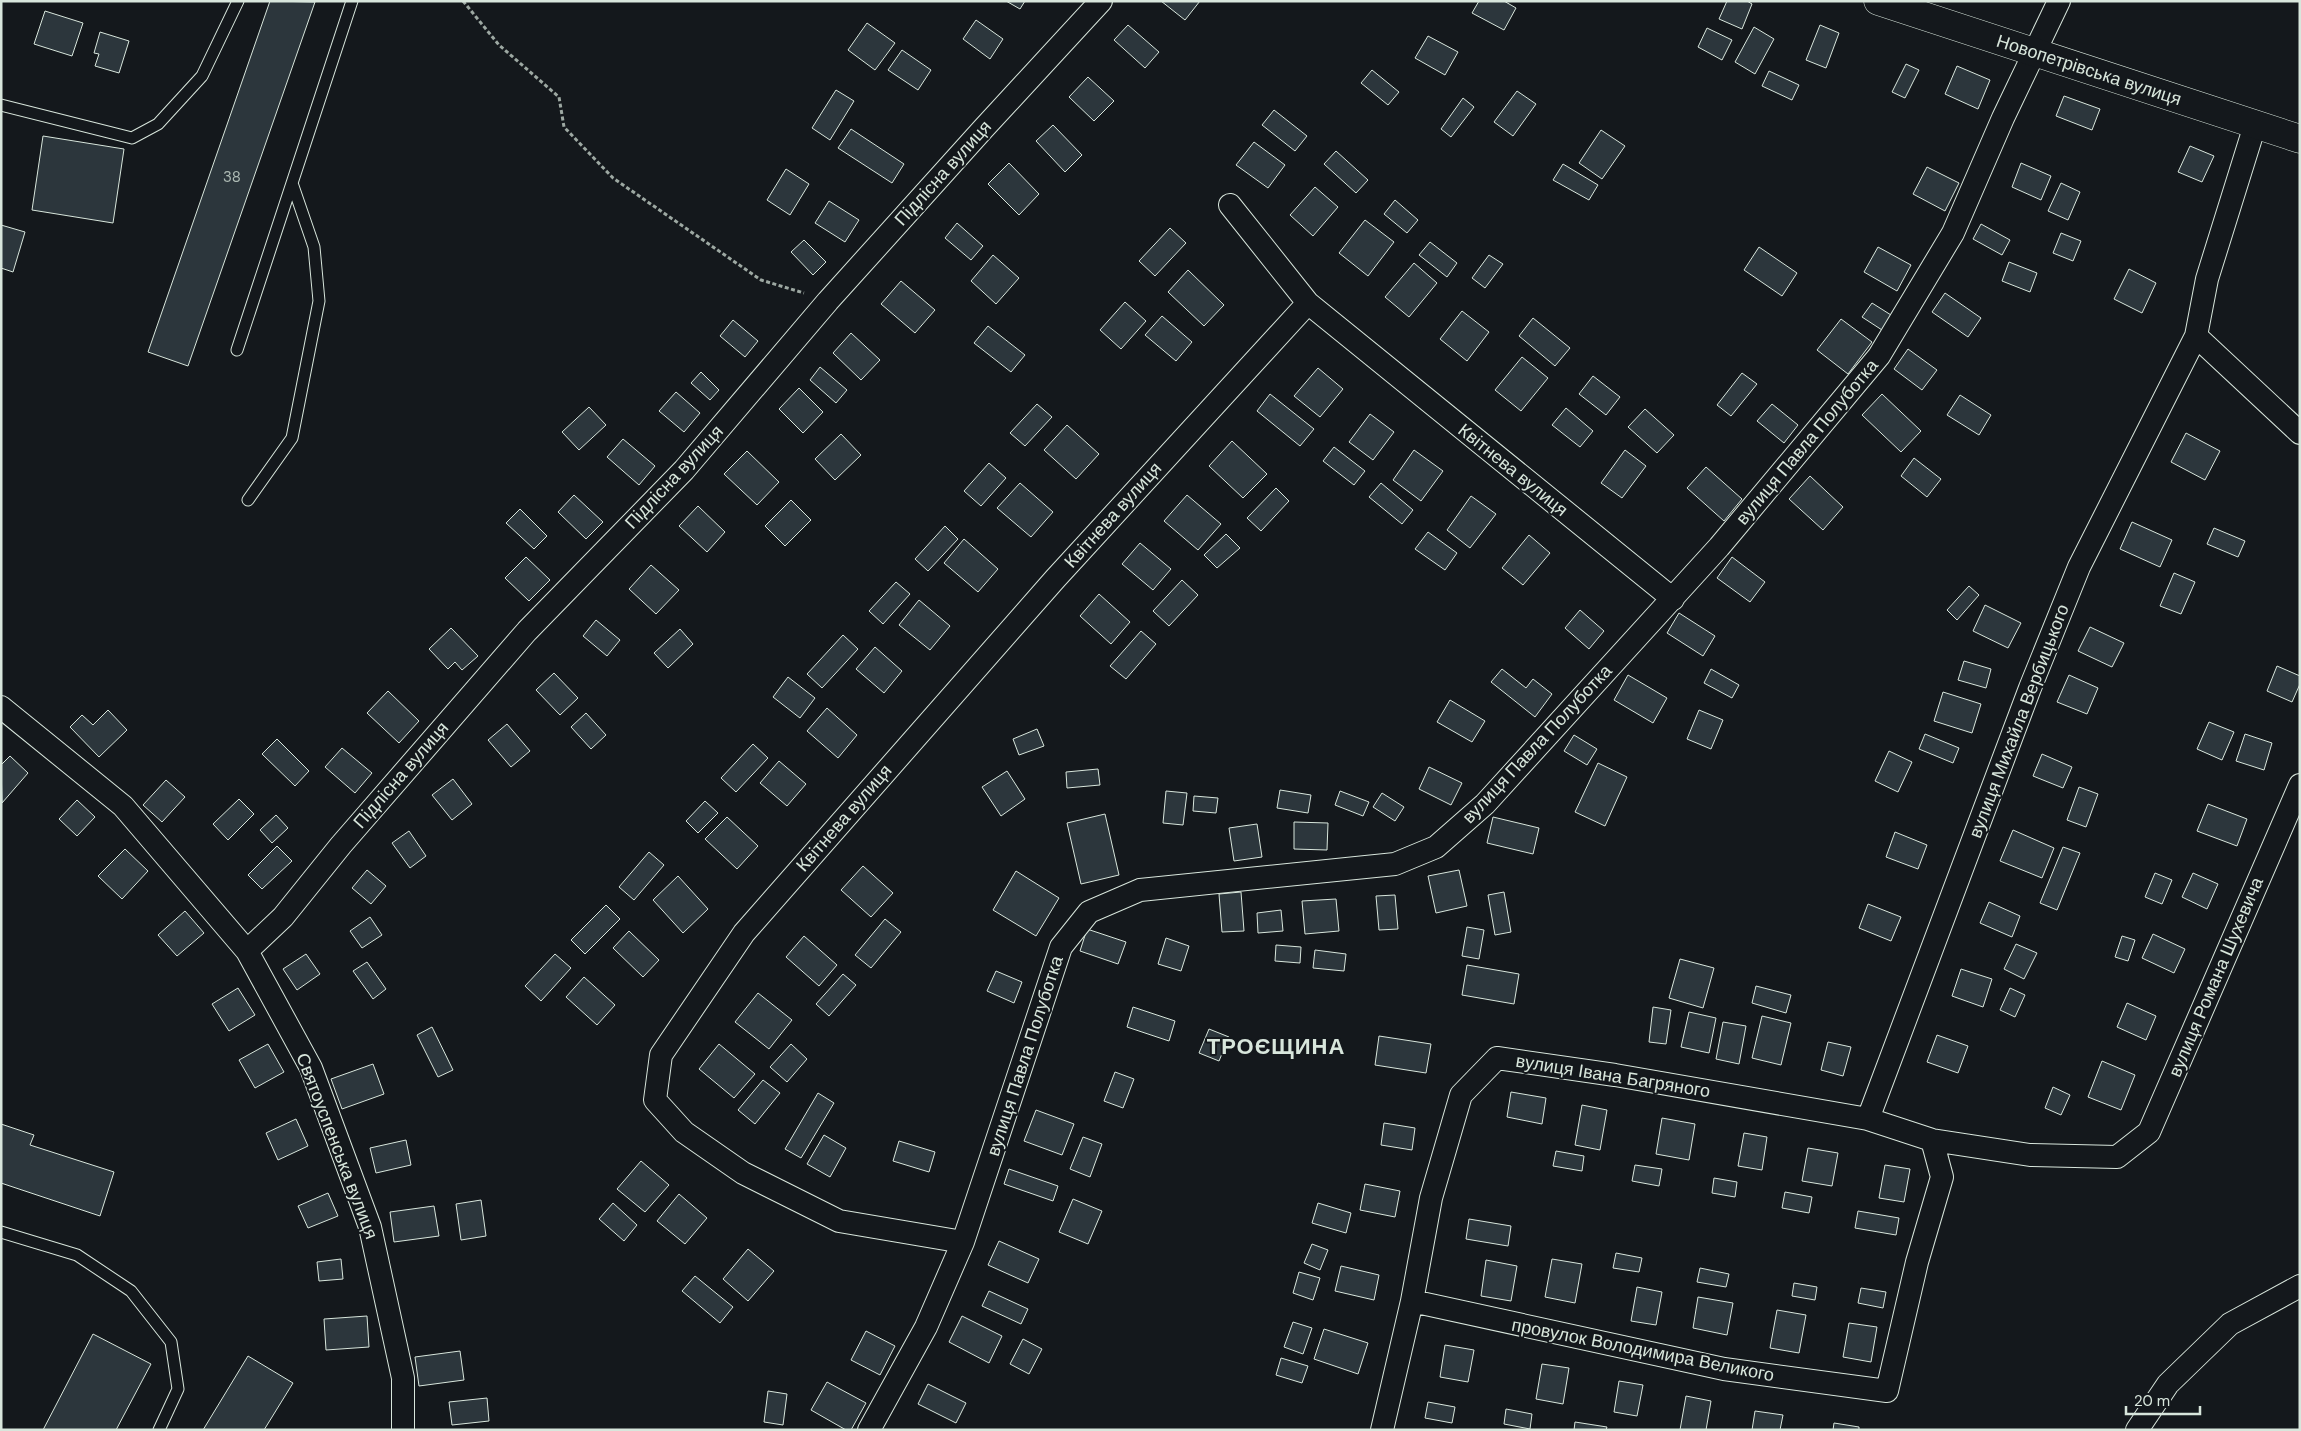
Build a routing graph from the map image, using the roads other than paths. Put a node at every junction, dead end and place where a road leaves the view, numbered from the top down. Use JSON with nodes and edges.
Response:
{"nodes":[{"id":1,"x":238,"y":1,"type":"edge"},
{"id":2,"x":352,"y":1,"type":"edge"},
{"id":3,"x":1101,"y":1,"type":"edge"},
{"id":4,"x":1878,"y":1,"type":"edge"},
{"id":5,"x":2059,"y":1,"type":"edge"},
{"id":6,"x":2034,"y":52,"type":"junction"},
{"id":7,"x":1,"y":106,"type":"edge"},
{"id":8,"x":2255,"y":125,"type":"junction"},
{"id":9,"x":2300,"y":140,"type":"edge"},
{"id":10,"x":292,"y":183,"type":"junction"},
{"id":11,"x":1230,"y":205,"type":"dead end"},
{"id":12,"x":1308,"y":303,"type":"junction"},
{"id":13,"x":2196,"y":336,"type":"junction"},
{"id":14,"x":237,"y":350,"type":"dead end"},
{"id":15,"x":2300,"y":433,"type":"edge"},
{"id":16,"x":248,"y":500,"type":"dead end"},
{"id":17,"x":1673,"y":599,"type":"junction"},
{"id":18,"x":1,"y":707,"type":"edge"},
{"id":19,"x":2300,"y":785,"type":"edge"},
{"id":20,"x":247,"y":951,"type":"junction"},
{"id":21,"x":1868,"y":1119,"type":"junction"},
{"id":22,"x":1932,"y":1140,"type":"junction"},
{"id":23,"x":2117,"y":1157,"type":"joint"},
{"id":24,"x":1,"y":1232,"type":"edge"},
{"id":25,"x":963,"y":1242,"type":"junction"},
{"id":26,"x":2300,"y":1286,"type":"edge"},
{"id":27,"x":1412,"y":1301,"type":"junction"},
{"id":28,"x":159,"y":1430,"type":"edge"},
{"id":29,"x":403,"y":1430,"type":"edge"},
{"id":30,"x":869,"y":1430,"type":"edge"},
{"id":31,"x":1382,"y":1430,"type":"edge"},
{"id":32,"x":2137,"y":1430,"type":"edge"}],
"edges":[{"from":1,"to":7,"type":"lane"},
{"from":2,"to":10,"type":"lane"},
{"from":3,"to":20,"type":"street","name":"Підлісна вулиця"},
{"from":4,"to":6,"type":"street","name":"Новопетрівська вулиця"},
{"from":5,"to":6,"type":"street","name":"вулиця Павла Полуботка"},
{"from":6,"to":8,"type":"street","name":"Новопетрівська вулиця"},
{"from":6,"to":17,"type":"street","name":"вулиця Павла Полуботка"},
{"from":8,"to":9,"type":"street","name":"Новопетрівська вулиця"},
{"from":8,"to":13,"type":"street"},
{"from":10,"to":14,"type":"lane"},
{"from":10,"to":16,"type":"lane"},
{"from":11,"to":12,"type":"street","name":"Квітнева вулиця"},
{"from":12,"to":17,"type":"street","name":"Квітнева вулиця"},
{"from":12,"to":25,"type":"street","name":"Квітнева вулиця"},
{"from":13,"to":15,"type":"street"},
{"from":13,"to":21,"type":"street","name":"вулиця Михайла Вербицького"},
{"from":17,"to":25,"type":"street","name":"вулиця Павла Полуботка"},
{"from":18,"to":20,"type":"street","name":"Святоуспенська вулиця"},
{"from":19,"to":23,"type":"street","name":"вулиця Романа Шухевича"},
{"from":20,"to":29,"type":"street","name":"Святоуспенська вулиця"},
{"from":21,"to":22,"type":"street","name":"вулиця Івана Багряного"},
{"from":21,"to":27,"type":"street","name":"вулиця Івана Багряного"},
{"from":22,"to":23,"type":"street","name":"вулиця Івана Багряного"},
{"from":22,"to":27,"type":"street","name":"провулок Володимира Великого"},
{"from":24,"to":28,"type":"lane"},
{"from":25,"to":30,"type":"street","name":"вулиця Павла Полуботка"},
{"from":26,"to":32,"type":"street"},
{"from":27,"to":31,"type":"street","name":"вулиця Івана Багряного"}]}
